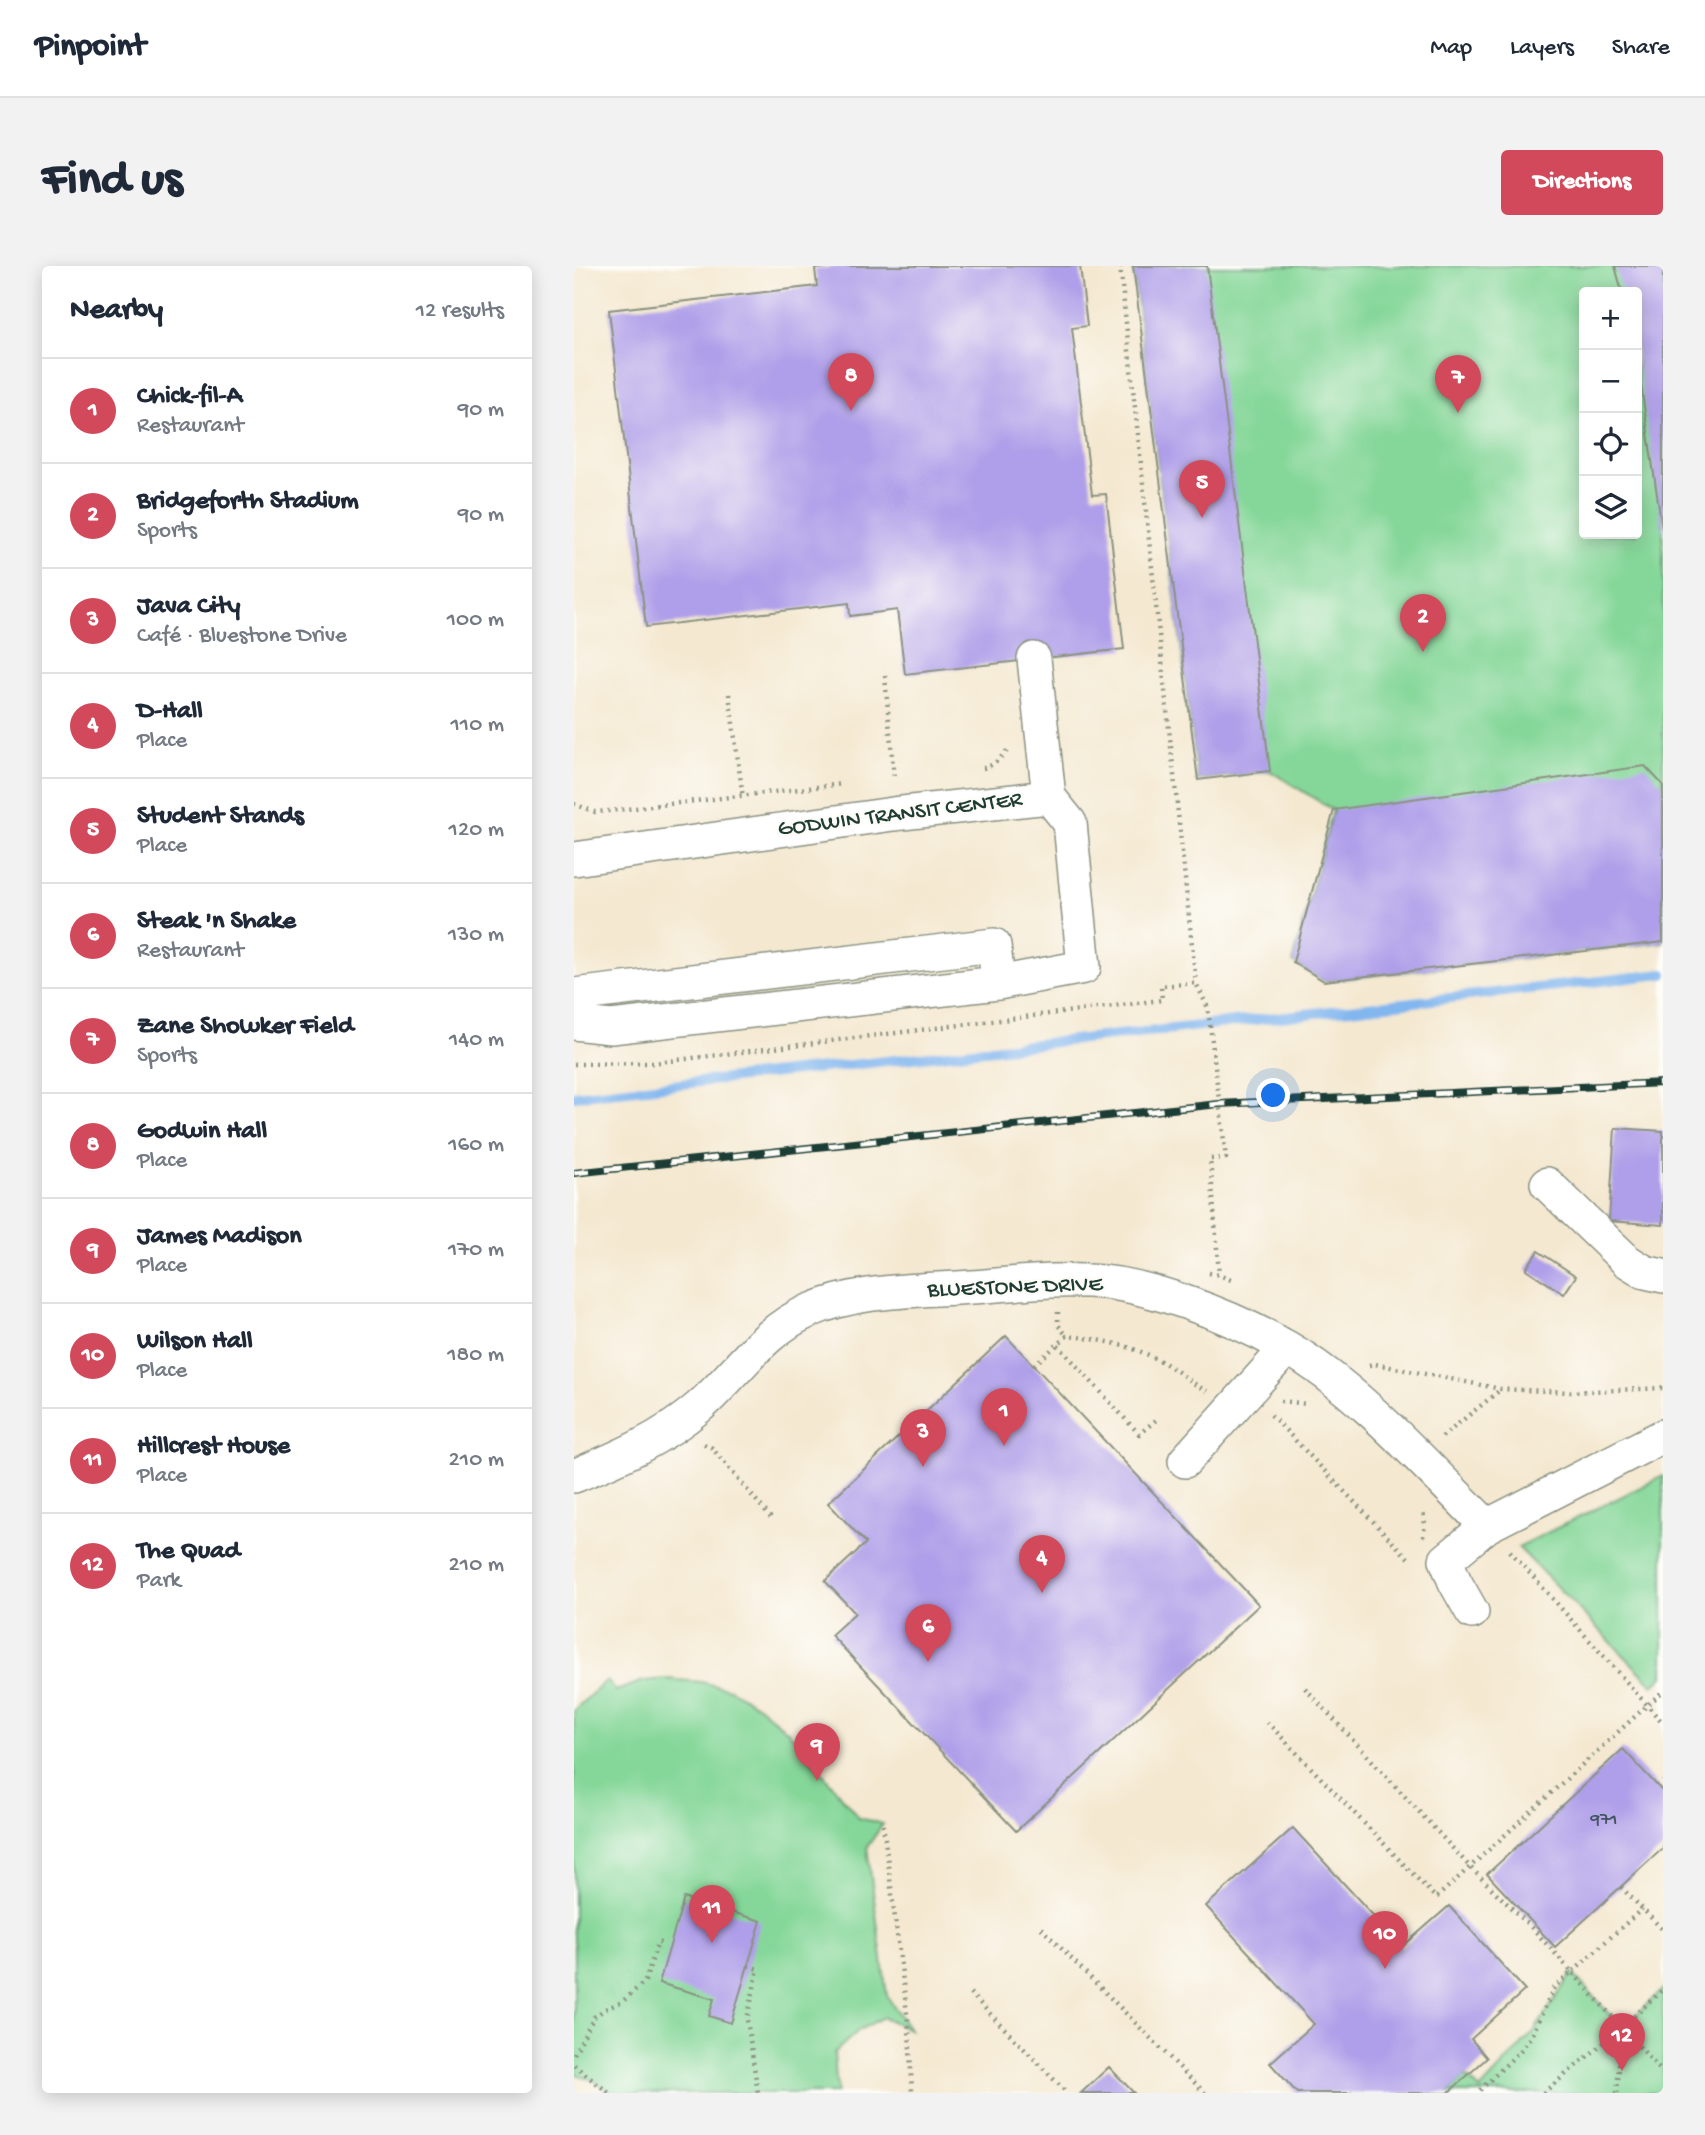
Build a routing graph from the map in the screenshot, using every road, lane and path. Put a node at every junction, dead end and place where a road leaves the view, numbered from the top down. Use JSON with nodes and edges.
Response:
{"nodes":[{"id":1,"x":1120,"y":266,"type":"edge"},
{"id":2,"x":1034,"y":659,"type":"dead end"},
{"id":3,"x":885,"y":676,"type":"dead end"},
{"id":4,"x":729,"y":694,"type":"dead end"},
{"id":5,"x":1012,"y":745,"type":"dead end"},
{"id":6,"x":975,"y":769,"type":"dead end"},
{"id":7,"x":908,"y":777,"type":"dead end"},
{"id":8,"x":894,"y":778,"type":"junction"},
{"id":9,"x":880,"y":780,"type":"dead end"},
{"id":10,"x":853,"y":783,"type":"dead end"},
{"id":11,"x":743,"y":796,"type":"junction"},
{"id":12,"x":1049,"y":797,"type":"junction"},
{"id":13,"x":574,"y":804,"type":"edge"},
{"id":14,"x":748,"y":834,"type":"junction"},
{"id":15,"x":574,"y":859,"type":"edge"},
{"id":16,"x":998,"y":983,"type":"junction"},
{"id":17,"x":1196,"y":983,"type":"junction"},
{"id":18,"x":574,"y":995,"type":"edge"},
{"id":19,"x":574,"y":1023,"type":"edge"},
{"id":20,"x":574,"y":1064,"type":"edge"},
{"id":21,"x":1547,"y":1184,"type":"dead end"},
{"id":22,"x":1200,"y":1272,"type":"dead end"},
{"id":23,"x":1219,"y":1275,"type":"junction"},
{"id":24,"x":1663,"y":1276,"type":"edge"},
{"id":25,"x":1232,"y":1281,"type":"dead end"},
{"id":26,"x":1057,"y":1306,"type":"dead end"},
{"id":27,"x":1067,"y":1336,"type":"junction"},
{"id":28,"x":1058,"y":1345,"type":"junction"},
{"id":29,"x":1287,"y":1348,"type":"junction"},
{"id":30,"x":1034,"y":1365,"type":"dead end"},
{"id":31,"x":1364,"y":1365,"type":"dead end"},
{"id":32,"x":1663,"y":1385,"type":"edge"},
{"id":33,"x":1501,"y":1389,"type":"junction"},
{"id":34,"x":1250,"y":1398,"type":"junction"},
{"id":35,"x":1315,"y":1404,"type":"dead end"},
{"id":36,"x":1156,"y":1420,"type":"dead end"},
{"id":37,"x":1663,"y":1436,"type":"edge"},
{"id":38,"x":1437,"y":1440,"type":"dead end"},
{"id":39,"x":721,"y":1458,"type":"dead end"},
{"id":40,"x":1185,"y":1461,"type":"dead end"},
{"id":41,"x":574,"y":1476,"type":"edge"},
{"id":42,"x":1421,"y":1507,"type":"dead end"},
{"id":43,"x":771,"y":1518,"type":"dead end"},
{"id":44,"x":1487,"y":1526,"type":"junction"},
{"id":45,"x":1422,"y":1544,"type":"dead end"},
{"id":46,"x":1416,"y":1553,"type":"dead end"},
{"id":47,"x":1411,"y":1561,"type":"junction"},
{"id":48,"x":1418,"y":1569,"type":"dead end"},
{"id":49,"x":1472,"y":1612,"type":"dead end"},
{"id":50,"x":1305,"y":1688,"type":"dead end"},
{"id":51,"x":1663,"y":1691,"type":"edge"},
{"id":52,"x":1647,"y":1705,"type":"junction"},
{"id":53,"x":1267,"y":1722,"type":"dead end"},
{"id":54,"x":1663,"y":1723,"type":"edge"},
{"id":55,"x":1663,"y":1781,"type":"edge"},
{"id":56,"x":1657,"y":1786,"type":"dead end"},
{"id":57,"x":883,"y":1825,"type":"dead end"},
{"id":58,"x":1470,"y":1867,"type":"junction"},
{"id":59,"x":1621,"y":1887,"type":"dead end"},
{"id":60,"x":1642,"y":1909,"type":"junction"},
{"id":61,"x":1041,"y":1927,"type":"dead end"},
{"id":62,"x":1663,"y":1930,"type":"edge"},
{"id":63,"x":663,"y":1944,"type":"dead end"},
{"id":64,"x":748,"y":1966,"type":"dead end"},
{"id":65,"x":1572,"y":1973,"type":"junction"},
{"id":66,"x":1663,"y":1989,"type":"edge"},
{"id":67,"x":970,"y":1993,"type":"dead end"},
{"id":68,"x":1622,"y":2028,"type":"junction"},
{"id":69,"x":574,"y":2054,"type":"edge"},
{"id":70,"x":574,"y":2064,"type":"edge"},
{"id":71,"x":1663,"y":2073,"type":"edge"},
{"id":72,"x":1479,"y":2090,"type":"dead end"},
{"id":73,"x":609,"y":2093,"type":"edge"},
{"id":74,"x":758,"y":2093,"type":"edge"},
{"id":75,"x":912,"y":2093,"type":"edge"},
{"id":76,"x":1066,"y":2093,"type":"edge"},
{"id":77,"x":1205,"y":2093,"type":"edge"},
{"id":78,"x":1544,"y":2093,"type":"edge"},
{"id":79,"x":1617,"y":2093,"type":"edge"}],
"edges":[{"from":1,"to":17,"type":"path"},
{"from":2,"to":12,"type":"street"},
{"from":3,"to":8,"type":"path"},
{"from":4,"to":11,"type":"path"},
{"from":5,"to":6,"type":"path"},
{"from":7,"to":8,"type":"path"},
{"from":8,"to":9,"type":"path"},
{"from":10,"to":11,"type":"path"},
{"from":11,"to":13,"type":"path"},
{"from":11,"to":14,"type":"path"},
{"from":12,"to":14,"type":"street","name":"GODWIN TRANSIT CENTER"},
{"from":12,"to":16,"type":"street","name":"GODWIN TRANSIT CENTER"},
{"from":14,"to":15,"type":"street","name":"GODWIN TRANSIT CENTER"},
{"from":16,"to":18,"type":"street"},
{"from":16,"to":19,"type":"street"},
{"from":17,"to":20,"type":"path"},
{"from":17,"to":23,"type":"path"},
{"from":21,"to":24,"type":"street"},
{"from":22,"to":23,"type":"path"},
{"from":23,"to":25,"type":"path"},
{"from":26,"to":27,"type":"path"},
{"from":27,"to":28,"type":"path"},
{"from":27,"to":34,"type":"path"},
{"from":28,"to":30,"type":"path"},
{"from":28,"to":36,"type":"path"},
{"from":29,"to":34,"type":"street"},
{"from":29,"to":41,"type":"street","name":"BLUESTONE DRIVE"},
{"from":29,"to":44,"type":"street","name":"BLUESTONE DRIVE"},
{"from":31,"to":33,"type":"path"},
{"from":32,"to":33,"type":"path"},
{"from":33,"to":38,"type":"path"},
{"from":34,"to":35,"type":"path"},
{"from":34,"to":40,"type":"street"},
{"from":34,"to":47,"type":"path"},
{"from":37,"to":44,"type":"street"},
{"from":39,"to":43,"type":"path"},
{"from":42,"to":45,"type":"path"},
{"from":44,"to":49,"type":"street"},
{"from":44,"to":52,"type":"path"},
{"from":46,"to":47,"type":"path"},
{"from":47,"to":48,"type":"path"},
{"from":50,"to":58,"type":"path"},
{"from":51,"to":52,"type":"path"},
{"from":52,"to":54,"type":"path"},
{"from":52,"to":58,"type":"path"},
{"from":53,"to":58,"type":"path"},
{"from":55,"to":56,"type":"path"},
{"from":57,"to":75,"type":"path"},
{"from":58,"to":65,"type":"path"},
{"from":59,"to":60,"type":"path"},
{"from":60,"to":62,"type":"path"},
{"from":60,"to":65,"type":"path"},
{"from":61,"to":77,"type":"path"},
{"from":63,"to":69,"type":"path"},
{"from":64,"to":74,"type":"path"},
{"from":65,"to":68,"type":"path"},
{"from":65,"to":72,"type":"path"},
{"from":66,"to":68,"type":"path"},
{"from":67,"to":76,"type":"path"},
{"from":68,"to":71,"type":"path"},
{"from":68,"to":78,"type":"path"},
{"from":68,"to":79,"type":"path"},
{"from":70,"to":73,"type":"path"}]}
